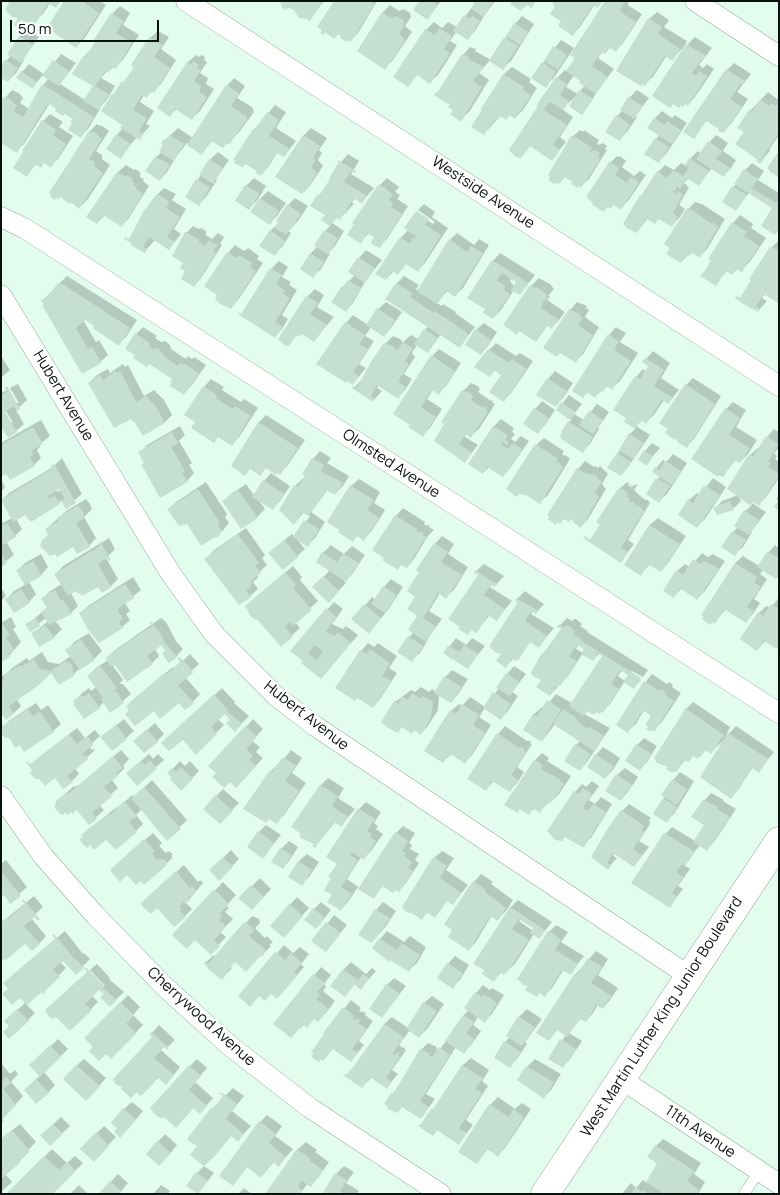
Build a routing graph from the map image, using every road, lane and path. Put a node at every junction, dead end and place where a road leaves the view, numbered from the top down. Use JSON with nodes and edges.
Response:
{"nodes":[{"id":1,"x":186,"y":1,"type":"edge"},
{"id":2,"x":695,"y":1,"type":"edge"},
{"id":3,"x":779,"y":56,"type":"edge"},
{"id":4,"x":1,"y":217,"type":"edge"},
{"id":5,"x":1,"y":295,"type":"edge"},
{"id":6,"x":779,"y":386,"type":"edge"},
{"id":7,"x":779,"y":714,"type":"edge"},
{"id":8,"x":1,"y":796,"type":"edge"},
{"id":9,"x":779,"y":841,"type":"edge"},
{"id":10,"x":689,"y":976,"type":"junction"},
{"id":11,"x":621,"y":1079,"type":"junction"},
{"id":12,"x":759,"y":1171,"type":"junction"},
{"id":13,"x":779,"y":1184,"type":"edge"},
{"id":14,"x":441,"y":1194,"type":"edge"},
{"id":15,"x":545,"y":1194,"type":"edge"},
{"id":16,"x":744,"y":1194,"type":"edge"}],
"edges":[{"from":1,"to":6,"type":"street","name":"Westside Avenue"},
{"from":2,"to":3,"type":"street"},
{"from":4,"to":7,"type":"street","name":"Olmsted Avenue"},
{"from":5,"to":10,"type":"street","name":"Hubert Avenue"},
{"from":8,"to":14,"type":"street","name":"Cherrywood Avenue"},
{"from":9,"to":10,"type":"main road","name":"West Martin Luther King Junior Boulevard"},
{"from":10,"to":11,"type":"main road","name":"West Martin Luther King Junior Boulevard"},
{"from":11,"to":12,"type":"street","name":"11th Avenue"},
{"from":11,"to":15,"type":"main road","name":"West Martin Luther King Junior Boulevard"},
{"from":12,"to":13,"type":"street","name":"11th Avenue"},
{"from":12,"to":16,"type":"lane"}]}
